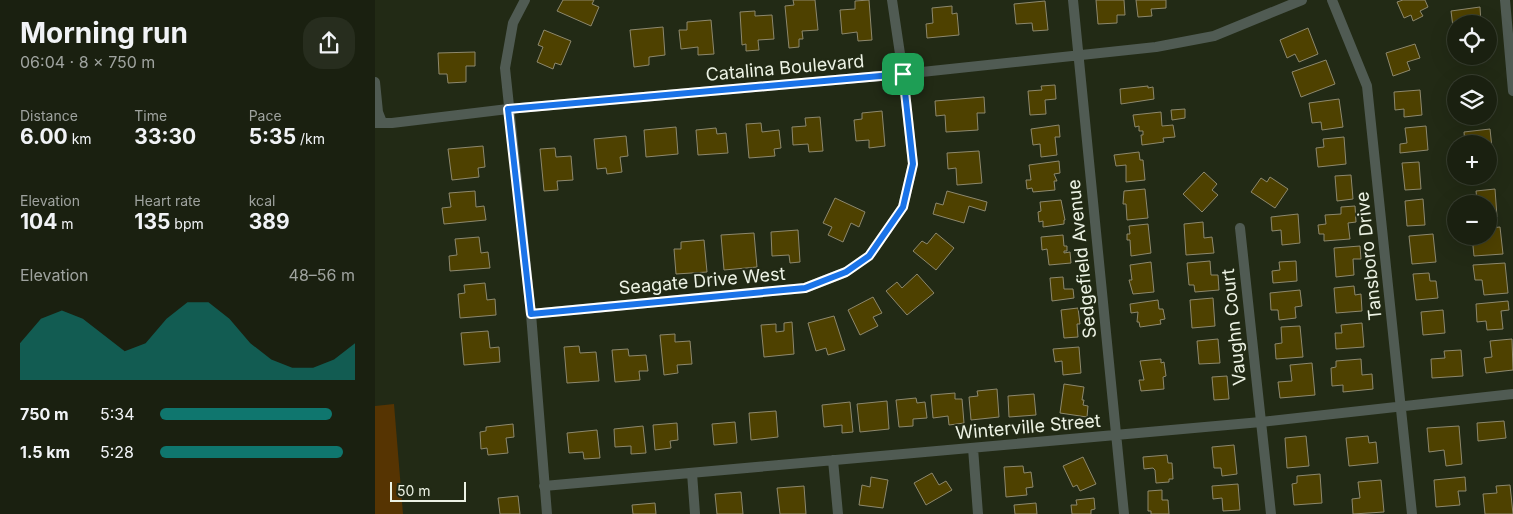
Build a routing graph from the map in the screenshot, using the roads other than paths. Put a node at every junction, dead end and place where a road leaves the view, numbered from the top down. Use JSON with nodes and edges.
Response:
{"nodes":[{"id":1,"x":525,"y":0,"type":"edge"},
{"id":2,"x":892,"y":0,"type":"edge"},
{"id":3,"x":1073,"y":0,"type":"edge"},
{"id":4,"x":1302,"y":0,"type":"edge"},
{"id":5,"x":1332,"y":0,"type":"edge"},
{"id":6,"x":1505,"y":0,"type":"edge"},
{"id":7,"x":1078,"y":56,"type":"junction"},
{"id":8,"x":903,"y":74,"type":"junction"},
{"id":9,"x":375,"y":82,"type":"edge"},
{"id":10,"x":1513,"y":91,"type":"edge"},
{"id":11,"x":508,"y":109,"type":"junction"},
{"id":12,"x":379,"y":123,"type":"edge"},
{"id":13,"x":1240,"y":228,"type":"dead end"},
{"id":14,"x":531,"y":314,"type":"junction"},
{"id":15,"x":1513,"y":394,"type":"edge"},
{"id":16,"x":1401,"y":405,"type":"junction"},
{"id":17,"x":1261,"y":422,"type":"junction"},
{"id":18,"x":1115,"y":435,"type":"junction"},
{"id":19,"x":973,"y":448,"type":"junction"},
{"id":20,"x":833,"y":460,"type":"junction"},
{"id":21,"x":692,"y":473,"type":"junction"},
{"id":22,"x":544,"y":486,"type":"junction"},
{"id":23,"x":547,"y":514,"type":"edge"},
{"id":24,"x":695,"y":514,"type":"edge"},
{"id":25,"x":838,"y":514,"type":"edge"},
{"id":26,"x":978,"y":514,"type":"edge"},
{"id":27,"x":1124,"y":514,"type":"edge"},
{"id":28,"x":1271,"y":514,"type":"edge"},
{"id":29,"x":1412,"y":514,"type":"edge"}],
"edges":[{"from":1,"to":11,"type":"street"},
{"from":2,"to":8,"type":"street","name":"Seagate Drive West"},
{"from":3,"to":7,"type":"street","name":"Sedgefield Avenue"},
{"from":4,"to":7,"type":"street","name":"Catalina Boulevard"},
{"from":5,"to":16,"type":"street","name":"Tansboro Drive"},
{"from":6,"to":10,"type":"street"},
{"from":7,"to":8,"type":"street","name":"Catalina Boulevard"},
{"from":7,"to":18,"type":"street","name":"Sedgefield Avenue"},
{"from":8,"to":11,"type":"street","name":"Catalina Boulevard"},
{"from":8,"to":14,"type":"street","name":"Seagate Drive West"},
{"from":9,"to":12,"type":"street"},
{"from":11,"to":12,"type":"street","name":"Catalina Boulevard"},
{"from":11,"to":14,"type":"street"},
{"from":13,"to":17,"type":"street","name":"Vaughn Court"},
{"from":14,"to":22,"type":"street"},
{"from":15,"to":16,"type":"street","name":"Winterville Street"},
{"from":16,"to":17,"type":"street","name":"Winterville Street"},
{"from":16,"to":29,"type":"street","name":"Tansboro Drive"},
{"from":17,"to":18,"type":"street","name":"Winterville Street"},
{"from":17,"to":28,"type":"street","name":"Vaughn Court"},
{"from":18,"to":19,"type":"street","name":"Winterville Street"},
{"from":18,"to":27,"type":"street","name":"Sedgefield Avenue"},
{"from":19,"to":20,"type":"street","name":"Winterville Street"},
{"from":19,"to":26,"type":"street"},
{"from":20,"to":21,"type":"street","name":"Winterville Street"},
{"from":20,"to":25,"type":"street"},
{"from":21,"to":22,"type":"street","name":"Winterville Street"},
{"from":21,"to":24,"type":"street"},
{"from":22,"to":23,"type":"street"}]}
